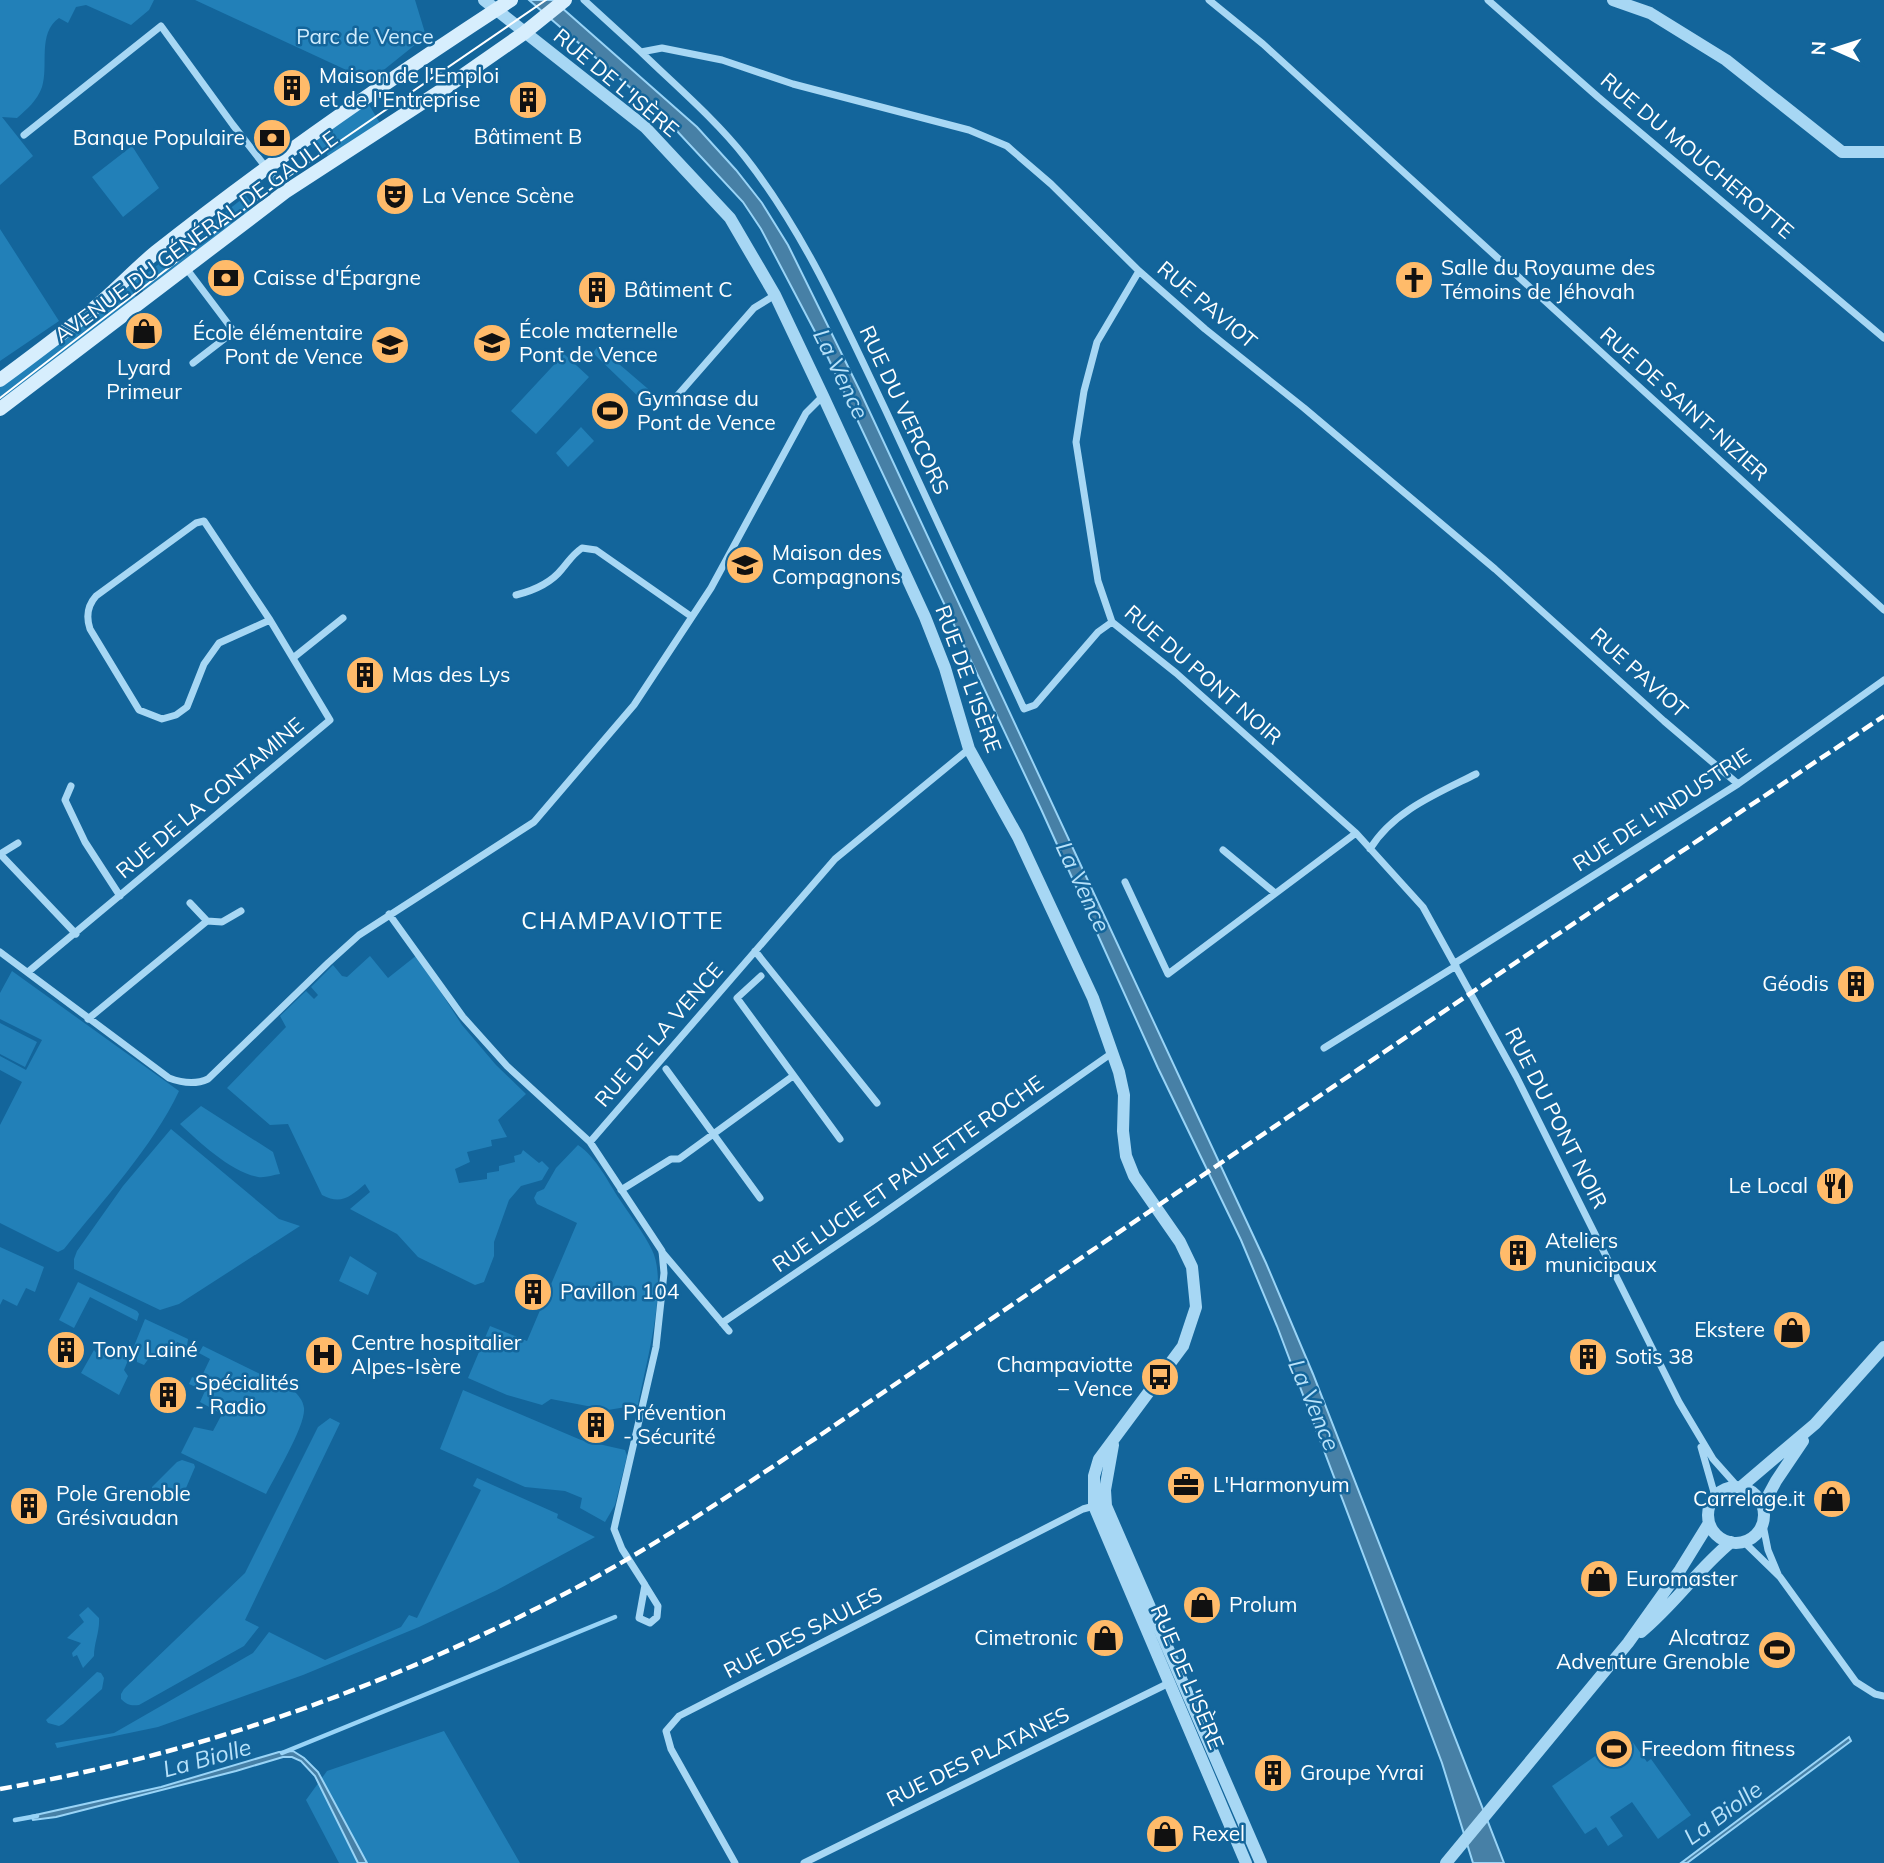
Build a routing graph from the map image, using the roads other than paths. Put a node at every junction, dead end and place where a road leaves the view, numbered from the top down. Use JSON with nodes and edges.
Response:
{"nodes":[{"id":1,"x":484,"y":0,"type":"edge"},
{"id":2,"x":565,"y":0,"type":"edge"},
{"id":3,"x":584,"y":0,"type":"edge"},
{"id":4,"x":1209,"y":0,"type":"edge"},
{"id":5,"x":1488,"y":0,"type":"edge"},
{"id":6,"x":1613,"y":0,"type":"edge"},
{"id":7,"x":505,"y":4,"type":"edge"},
{"id":8,"x":529,"y":28,"type":"junction"},
{"id":9,"x":641,"y":52,"type":"junction"},
{"id":10,"x":24,"y":135,"type":"dead end"},
{"id":11,"x":1884,"y":152,"type":"edge"},
{"id":12,"x":267,"y":167,"type":"junction"},
{"id":13,"x":285,"y":192,"type":"junction"},
{"id":14,"x":186,"y":267,"type":"junction"},
{"id":15,"x":1139,"y":271,"type":"junction"},
{"id":16,"x":775,"y":295,"type":"junction"},
{"id":17,"x":1884,"y":338,"type":"edge"},
{"id":18,"x":193,"y":363,"type":"dead end"},
{"id":19,"x":0,"y":380,"type":"edge"},
{"id":20,"x":677,"y":396,"type":"dead end"},
{"id":21,"x":823,"y":396,"type":"junction"},
{"id":22,"x":0,"y":409,"type":"edge"},
{"id":23,"x":516,"y":595,"type":"dead end"},
{"id":24,"x":1884,"y":610,"type":"edge"},
{"id":25,"x":692,"y":617,"type":"junction"},
{"id":26,"x":343,"y":618,"type":"dead end"},
{"id":27,"x":271,"y":620,"type":"junction"},
{"id":28,"x":1112,"y":622,"type":"junction"},
{"id":29,"x":293,"y":658,"type":"junction"},
{"id":30,"x":1884,"y":680,"type":"edge"},
{"id":31,"x":969,"y":749,"type":"junction"},
{"id":32,"x":1476,"y":775,"type":"dead end"},
{"id":33,"x":1738,"y":783,"type":"junction"},
{"id":34,"x":71,"y":786,"type":"dead end"},
{"id":35,"x":1356,"y":834,"type":"junction"},
{"id":36,"x":18,"y":843,"type":"dead end"},
{"id":37,"x":1370,"y":849,"type":"junction"},
{"id":38,"x":1223,"y":850,"type":"dead end"},
{"id":39,"x":0,"y":854,"type":"edge"},
{"id":40,"x":1125,"y":882,"type":"dead end"},
{"id":41,"x":1275,"y":893,"type":"junction"},
{"id":42,"x":120,"y":896,"type":"junction"},
{"id":43,"x":190,"y":902,"type":"dead end"},
{"id":44,"x":241,"y":911,"type":"dead end"},
{"id":45,"x":389,"y":914,"type":"junction"},
{"id":46,"x":207,"y":921,"type":"junction"},
{"id":47,"x":76,"y":934,"type":"junction"},
{"id":48,"x":755,"y":951,"type":"junction"},
{"id":49,"x":0,"y":952,"type":"edge"},
{"id":50,"x":1456,"y":964,"type":"junction"},
{"id":51,"x":28,"y":972,"type":"junction"},
{"id":52,"x":761,"y":976,"type":"dead end"},
{"id":53,"x":88,"y":1019,"type":"junction"},
{"id":54,"x":1324,"y":1048,"type":"dead end"},
{"id":55,"x":1112,"y":1053,"type":"junction"},
{"id":56,"x":666,"y":1069,"type":"dead end"},
{"id":57,"x":793,"y":1076,"type":"junction"},
{"id":58,"x":877,"y":1103,"type":"dead end"},
{"id":59,"x":714,"y":1135,"type":"junction"},
{"id":60,"x":840,"y":1139,"type":"dead end"},
{"id":61,"x":590,"y":1142,"type":"junction"},
{"id":62,"x":621,"y":1190,"type":"junction"},
{"id":63,"x":760,"y":1198,"type":"dead end"},
{"id":64,"x":662,"y":1251,"type":"junction"},
{"id":65,"x":722,"y":1323,"type":"junction"},
{"id":66,"x":729,"y":1331,"type":"dead end"},
{"id":67,"x":1884,"y":1347,"type":"edge"},
{"id":68,"x":1815,"y":1424,"type":"junction"},
{"id":69,"x":1116,"y":1437,"type":"junction"},
{"id":70,"x":1698,"y":1437,"type":"junction"},
{"id":71,"x":1740,"y":1486,"type":"junction"},
{"id":72,"x":1716,"y":1496,"type":"junction"},
{"id":73,"x":1763,"y":1505,"type":"junction"},
{"id":74,"x":1094,"y":1506,"type":"junction"},
{"id":75,"x":1110,"y":1515,"type":"junction"},
{"id":76,"x":1709,"y":1523,"type":"junction"},
{"id":77,"x":1763,"y":1525,"type":"junction"},
{"id":78,"x":1737,"y":1542,"type":"junction"},
{"id":79,"x":1780,"y":1577,"type":"junction"},
{"id":80,"x":645,"y":1585,"type":"junction"},
{"id":81,"x":1628,"y":1643,"type":"junction"},
{"id":82,"x":1168,"y":1683,"type":"junction"},
{"id":83,"x":1884,"y":1696,"type":"edge"},
{"id":84,"x":1259,"y":1862,"type":"edge"},
{"id":85,"x":735,"y":1863,"type":"edge"},
{"id":86,"x":804,"y":1863,"type":"edge"},
{"id":87,"x":1246,"y":1863,"type":"edge"},
{"id":88,"x":1446,"y":1863,"type":"edge"}],
"edges":[{"from":1,"to":7,"type":"street","name":"RUE DE L'ISÈRE"},
{"from":2,"to":8,"type":"main road","name":"AVENUE DU GÉNÉRAL DE GAULLE"},
{"from":3,"to":9,"type":"street"},
{"from":4,"to":24,"type":"street","name":"RUE DE SAINT-NIZIER"},
{"from":5,"to":17,"type":"street","name":"RUE DU MOUCHEROTTE"},
{"from":6,"to":11,"type":"street"},
{"from":7,"to":8,"type":"street","name":"RUE DE L'ISÈRE"},
{"from":7,"to":12,"type":"main road","name":"AVENUE DU GÉNÉRAL DE GAULLE"},
{"from":8,"to":13,"type":"main road","name":"AVENUE DU GÉNÉRAL DE GAULLE"},
{"from":8,"to":16,"type":"street","name":"RUE DE L'ISÈRE"},
{"from":9,"to":15,"type":"street","name":"RUE PAVIOT"},
{"from":9,"to":28,"type":"street","name":"RUE DU VERCORS"},
{"from":10,"to":12,"type":"street"},
{"from":12,"to":13,"type":"street"},
{"from":12,"to":19,"type":"main road","name":"AVENUE DU GÉNÉRAL DE GAULLE"},
{"from":13,"to":14,"type":"main road","name":"AVENUE DU GÉNÉRAL DE GAULLE"},
{"from":14,"to":18,"type":"street"},
{"from":14,"to":22,"type":"main road","name":"AVENUE DU GÉNÉRAL DE GAULLE"},
{"from":15,"to":28,"type":"street","name":"RUE DU PONT NOIR"},
{"from":15,"to":33,"type":"street","name":"RUE PAVIOT"},
{"from":16,"to":20,"type":"street"},
{"from":16,"to":21,"type":"street","name":"RUE DE L'ISÈRE"},
{"from":21,"to":25,"type":"street"},
{"from":21,"to":31,"type":"street","name":"RUE DE L'ISÈRE"},
{"from":23,"to":25,"type":"street"},
{"from":25,"to":45,"type":"street"},
{"from":26,"to":29,"type":"street"},
{"from":27,"to":27,"type":"street","name":"RUE DE LA CONTAMINE"},
{"from":27,"to":29,"type":"street","name":"RUE DE LA CONTAMINE"},
{"from":28,"to":35,"type":"street","name":"RUE DU PONT NOIR"},
{"from":29,"to":42,"type":"street","name":"RUE DE LA CONTAMINE"},
{"from":30,"to":33,"type":"street","name":"RUE DE L'INDUSTRIE"},
{"from":31,"to":48,"type":"street","name":"RUE DE LA VENCE"},
{"from":31,"to":55,"type":"street","name":"RUE DE L'ISÈRE"},
{"from":32,"to":37,"type":"street"},
{"from":33,"to":50,"type":"street","name":"RUE DE L'INDUSTRIE"},
{"from":34,"to":42,"type":"street","name":"RUE DE LA CONTAMINE"},
{"from":35,"to":37,"type":"street","name":"RUE DU PONT NOIR"},
{"from":35,"to":41,"type":"street"},
{"from":36,"to":39,"type":"street"},
{"from":37,"to":50,"type":"street","name":"RUE DU PONT NOIR"},
{"from":38,"to":41,"type":"street"},
{"from":39,"to":47,"type":"street"},
{"from":40,"to":41,"type":"street"},
{"from":42,"to":47,"type":"street","name":"RUE DE LA CONTAMINE"},
{"from":43,"to":46,"type":"street"},
{"from":44,"to":46,"type":"street"},
{"from":45,"to":53,"type":"street"},
{"from":45,"to":61,"type":"street"},
{"from":46,"to":53,"type":"street"},
{"from":47,"to":51,"type":"street","name":"RUE DE LA CONTAMINE"},
{"from":48,"to":58,"type":"street"},
{"from":48,"to":61,"type":"street","name":"RUE DE LA VENCE"},
{"from":49,"to":51,"type":"street"},
{"from":50,"to":54,"type":"street"},
{"from":50,"to":70,"type":"street","name":"RUE DU PONT NOIR"},
{"from":51,"to":53,"type":"street"},
{"from":52,"to":57,"type":"street"},
{"from":55,"to":65,"type":"street","name":"RUE LUCIE ET PAULETTE ROCHE"},
{"from":55,"to":69,"type":"street","name":"RUE DE L'ISÈRE"},
{"from":56,"to":59,"type":"street"},
{"from":57,"to":59,"type":"street"},
{"from":57,"to":60,"type":"street"},
{"from":59,"to":62,"type":"street"},
{"from":59,"to":63,"type":"street"},
{"from":61,"to":62,"type":"street"},
{"from":62,"to":64,"type":"street"},
{"from":64,"to":65,"type":"street"},
{"from":64,"to":80,"type":"street"},
{"from":65,"to":66,"type":"street"},
{"from":67,"to":68,"type":"street"},
{"from":68,"to":71,"type":"street"},
{"from":68,"to":73,"type":"street"},
{"from":69,"to":74,"type":"street","name":"RUE DE L'ISÈRE"},
{"from":69,"to":75,"type":"street","name":"RUE DE L'ISÈRE"},
{"from":70,"to":71,"type":"street","name":"RUE DU PONT NOIR"},
{"from":70,"to":72,"type":"street","name":"RUE DU PONT NOIR"},
{"from":71,"to":72,"type":"street"},
{"from":71,"to":73,"type":"street"},
{"from":72,"to":76,"type":"street"},
{"from":73,"to":77,"type":"street"},
{"from":74,"to":75,"type":"street"},
{"from":74,"to":82,"type":"street","name":"RUE DE L'ISÈRE"},
{"from":74,"to":85,"type":"street","name":"RUE DES SAULES"},
{"from":75,"to":84,"type":"street","name":"RUE DE L'ISÈRE"},
{"from":76,"to":78,"type":"street"},
{"from":76,"to":81,"type":"street"},
{"from":77,"to":78,"type":"street"},
{"from":77,"to":79,"type":"street"},
{"from":78,"to":79,"type":"street"},
{"from":78,"to":81,"type":"street"},
{"from":79,"to":83,"type":"street"},
{"from":80,"to":80,"type":"street"},
{"from":81,"to":88,"type":"street"},
{"from":82,"to":86,"type":"street","name":"RUE DES PLATANES"},
{"from":82,"to":87,"type":"street","name":"RUE DE L'ISÈRE"}]}
